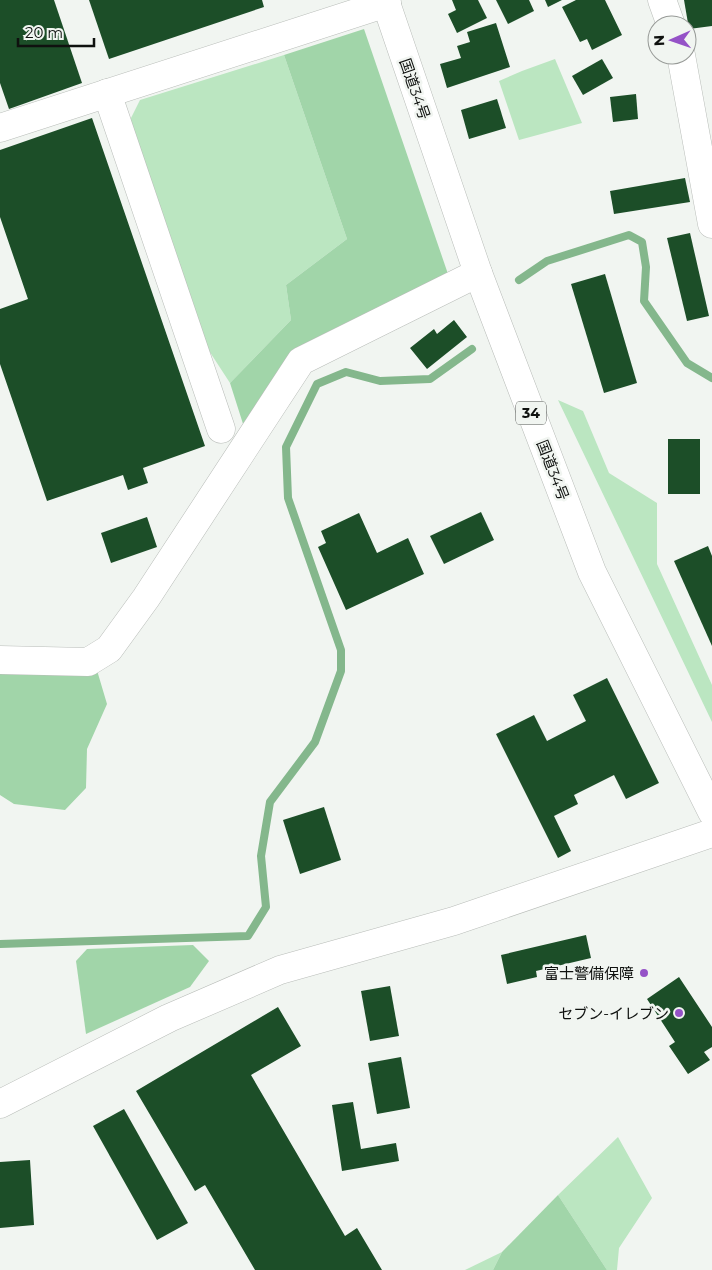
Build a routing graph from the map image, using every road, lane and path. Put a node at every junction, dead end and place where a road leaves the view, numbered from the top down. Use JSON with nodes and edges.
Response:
{"nodes":[{"id":1,"x":662,"y":0,"type":"edge"},
{"id":2,"x":386,"y":2,"type":"edge"},
{"id":3,"x":667,"y":15,"type":"edge"},
{"id":4,"x":683,"y":65,"type":"edge"},
{"id":5,"x":107,"y":93,"type":"junction"},
{"id":6,"x":0,"y":128,"type":"edge"},
{"id":7,"x":712,"y":224,"type":"edge"},
{"id":8,"x":478,"y":273,"type":"junction"},
{"id":9,"x":221,"y":429,"type":"dead end"},
{"id":10,"x":0,"y":660,"type":"edge"},
{"id":11,"x":712,"y":812,"type":"edge"},
{"id":12,"x":712,"y":833,"type":"edge"},
{"id":13,"x":0,"y":1104,"type":"edge"}],
"edges":[{"from":1,"to":3,"type":"main road"},
{"from":2,"to":5,"type":"main road"},
{"from":2,"to":8,"type":"main road","name":"国道34号","number":"34"},
{"from":4,"to":7,"type":"main road"},
{"from":5,"to":6,"type":"main road"},
{"from":5,"to":9,"type":"main road"},
{"from":8,"to":10,"type":"main road"},
{"from":8,"to":11,"type":"main road","name":"国道34号","number":"34"},
{"from":12,"to":13,"type":"main road"}]}
